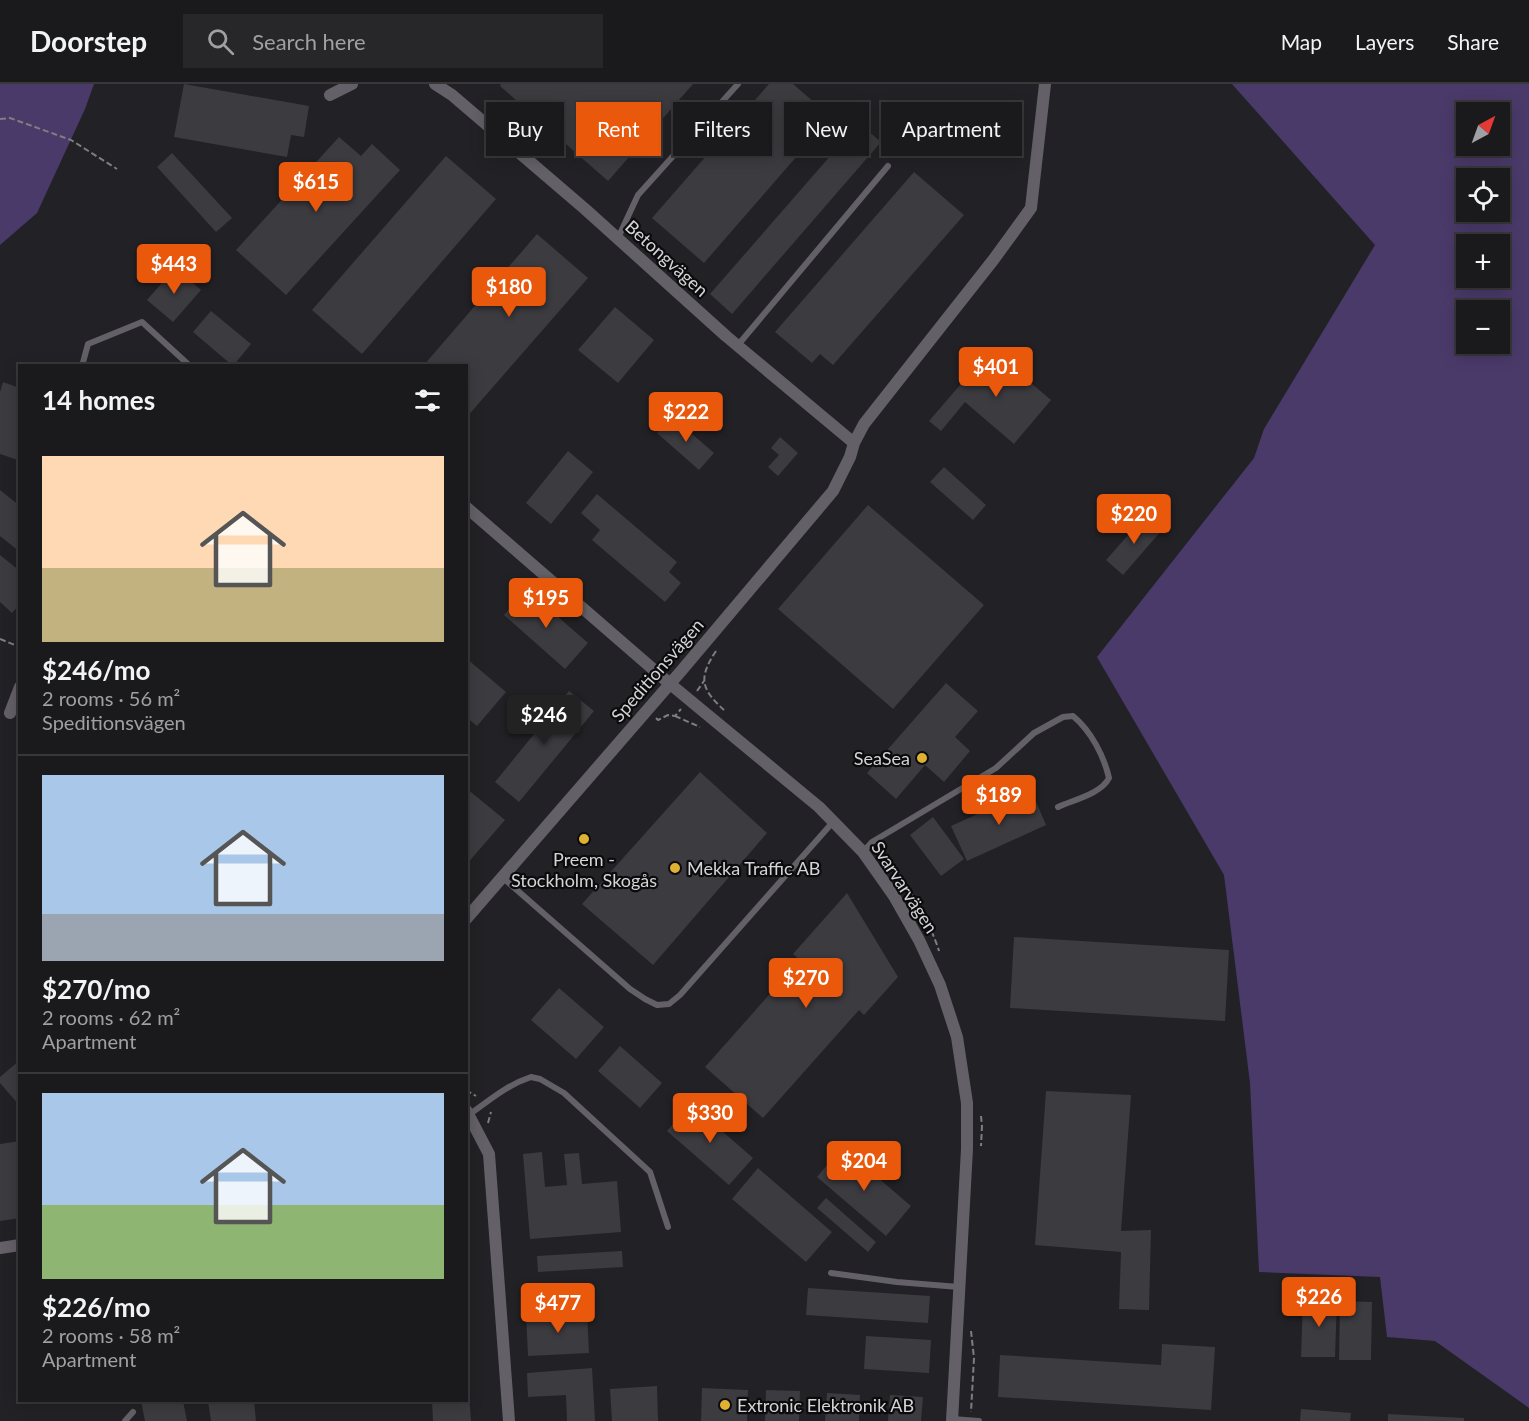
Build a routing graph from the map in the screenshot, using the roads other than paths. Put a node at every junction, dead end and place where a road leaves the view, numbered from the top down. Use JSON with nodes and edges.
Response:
{"nodes":[{"id":1,"x":352,"y":84,"type":"edge"},
{"id":2,"x":435,"y":84,"type":"edge"},
{"id":3,"x":738,"y":84,"type":"edge"},
{"id":4,"x":1045,"y":84,"type":"edge"},
{"id":5,"x":330,"y":95,"type":"dead end"},
{"id":6,"x":888,"y":166,"type":"dead end"},
{"id":7,"x":618,"y":239,"type":"junction"},
{"id":8,"x":738,"y":345,"type":"junction"},
{"id":9,"x":83,"y":364,"type":"edge"},
{"id":10,"x":188,"y":364,"type":"edge"},
{"id":11,"x":854,"y":443,"type":"junction"},
{"id":12,"x":468,"y":511,"type":"edge"},
{"id":13,"x":669,"y":683,"type":"junction"},
{"id":14,"x":18,"y":692,"type":"edge"},
{"id":15,"x":10,"y":713,"type":"dead end"},
{"id":16,"x":1058,"y":807,"type":"dead end"},
{"id":17,"x":833,"y":822,"type":"junction"},
{"id":18,"x":863,"y":852,"type":"junction"},
{"id":19,"x":502,"y":877,"type":"junction"},
{"id":20,"x":468,"y":917,"type":"edge"},
{"id":21,"x":468,"y":1112,"type":"edge"},
{"id":22,"x":668,"y":1227,"type":"dead end"},
{"id":23,"x":18,"y":1245,"type":"edge"},
{"id":24,"x":0,"y":1248,"type":"edge"},
{"id":25,"x":831,"y":1273,"type":"dead end"},
{"id":26,"x":959,"y":1287,"type":"junction"},
{"id":27,"x":133,"y":1412,"type":"dead end"},
{"id":28,"x":952,"y":1420,"type":"edge"},
{"id":29,"x":971,"y":1420,"type":"edge"},
{"id":30,"x":125,"y":1421,"type":"edge"},
{"id":31,"x":509,"y":1421,"type":"edge"},
{"id":32,"x":979,"y":1421,"type":"edge"}],
"edges":[{"from":1,"to":5,"type":"street"},
{"from":2,"to":7,"type":"street","name":"Betongvägen"},
{"from":3,"to":7,"type":"lane"},
{"from":4,"to":11,"type":"street"},
{"from":6,"to":8,"type":"lane"},
{"from":7,"to":8,"type":"street","name":"Betongvägen"},
{"from":8,"to":11,"type":"street","name":"Betongvägen"},
{"from":9,"to":10,"type":"lane"},
{"from":11,"to":13,"type":"street","name":"Speditionsvägen"},
{"from":12,"to":13,"type":"street","name":"Svarvarvägen"},
{"from":13,"to":17,"type":"street","name":"Svarvarvägen"},
{"from":13,"to":19,"type":"street","name":"Speditionsvägen"},
{"from":14,"to":15,"type":"street"},
{"from":16,"to":18,"type":"lane"},
{"from":17,"to":18,"type":"street","name":"Svarvarvägen"},
{"from":17,"to":19,"type":"lane"},
{"from":18,"to":26,"type":"street","name":"Svarvarvägen"},
{"from":19,"to":20,"type":"street","name":"Speditionsvägen"},
{"from":21,"to":22,"type":"lane"},
{"from":21,"to":31,"type":"street"},
{"from":23,"to":24,"type":"street"},
{"from":25,"to":26,"type":"lane"},
{"from":26,"to":28,"type":"street","name":"Svarvarvägen"},
{"from":27,"to":30,"type":"lane"},
{"from":28,"to":29,"type":"lane"},
{"from":29,"to":32,"type":"lane"}]}
